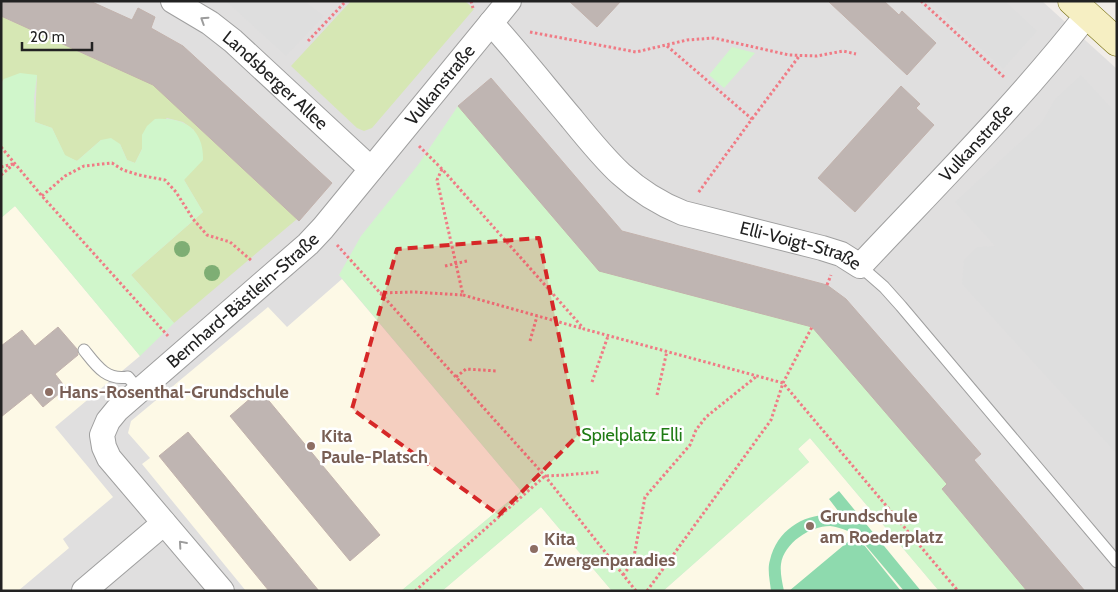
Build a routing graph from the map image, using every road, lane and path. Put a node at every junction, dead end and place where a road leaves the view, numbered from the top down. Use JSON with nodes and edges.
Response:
{"nodes":[{"id":1,"x":173,"y":1,"type":"edge"},
{"id":2,"x":346,"y":1,"type":"edge"},
{"id":3,"x":509,"y":1,"type":"edge"},
{"id":4,"x":921,"y":1,"type":"edge"},
{"id":5,"x":1079,"y":8,"type":"edge"},
{"id":6,"x":496,"y":30,"type":"junction"},
{"id":7,"x":308,"y":41,"type":"dead end"},
{"id":8,"x":1117,"y":42,"type":"edge"},
{"id":9,"x":667,"y":45,"type":"junction"},
{"id":10,"x":856,"y":54,"type":"dead end"},
{"id":11,"x":800,"y":55,"type":"junction"},
{"id":12,"x":1008,"y":80,"type":"dead end"},
{"id":13,"x":752,"y":119,"type":"junction"},
{"id":14,"x":402,"y":130,"type":"junction"},
{"id":15,"x":1,"y":147,"type":"edge"},
{"id":16,"x":14,"y":164,"type":"junction"},
{"id":17,"x":1,"y":167,"type":"edge"},
{"id":18,"x":371,"y":169,"type":"junction"},
{"id":19,"x":442,"y":169,"type":"junction"},
{"id":20,"x":1,"y":175,"type":"edge"},
{"id":21,"x":42,"y":196,"type":"junction"},
{"id":22,"x":683,"y":213,"type":"junction"},
{"id":23,"x":322,"y":228,"type":"junction"},
{"id":24,"x":467,"y":262,"type":"dead end"},
{"id":25,"x":456,"y":264,"type":"junction"},
{"id":26,"x":446,"y":266,"type":"dead end"},
{"id":27,"x":860,"y":266,"type":"junction"},
{"id":28,"x":268,"y":280,"type":"junction"},
{"id":29,"x":380,"y":293,"type":"junction"},
{"id":30,"x":463,"y":294,"type":"junction"},
{"id":31,"x":537,"y":316,"type":"junction"},
{"id":32,"x":812,"y":327,"type":"dead end"},
{"id":33,"x":162,"y":329,"type":"dead end"},
{"id":34,"x":584,"y":329,"type":"junction"},
{"id":35,"x":608,"y":336,"type":"junction"},
{"id":36,"x":530,"y":341,"type":"dead end"},
{"id":37,"x":84,"y":350,"type":"dead end"},
{"id":38,"x":667,"y":351,"type":"junction"},
{"id":39,"x":497,"y":371,"type":"dead end"},
{"id":40,"x":757,"y":375,"type":"junction"},
{"id":41,"x":456,"y":377,"type":"junction"},
{"id":42,"x":592,"y":382,"type":"dead end"},
{"id":43,"x":784,"y":383,"type":"junction"},
{"id":44,"x":139,"y":390,"type":"junction"},
{"id":45,"x":657,"y":395,"type":"dead end"},
{"id":46,"x":599,"y":472,"type":"dead end"},
{"id":47,"x":545,"y":476,"type":"junction"},
{"id":48,"x":164,"y":523,"type":"junction"},
{"id":49,"x":1117,"y":562,"type":"edge"},
{"id":50,"x":623,"y":575,"type":"junction"},
{"id":51,"x":84,"y":591,"type":"edge"},
{"id":52,"x":222,"y":591,"type":"edge"},
{"id":53,"x":415,"y":591,"type":"edge"},
{"id":54,"x":636,"y":591,"type":"edge"},
{"id":55,"x":646,"y":591,"type":"edge"},
{"id":56,"x":958,"y":591,"type":"edge"}],
"edges":[{"from":18,"to":1,"type":"street","name":"Landsberger Allee","one_way":true},
{"from":2,"to":7,"type":"path"},
{"from":3,"to":6,"type":"street","name":"Vulkanstraße"},
{"from":4,"to":12,"type":"path"},
{"from":5,"to":8,"type":"street","name":"Vulkanstraße"},
{"from":5,"to":27,"type":"street","name":"Vulkanstraße"},
{"from":6,"to":9,"type":"path"},
{"from":6,"to":14,"type":"street","name":"Vulkanstraße"},
{"from":6,"to":22,"type":"street","name":"Elli-Voigt-Straße"},
{"from":9,"to":11,"type":"path"},
{"from":9,"to":13,"type":"path"},
{"from":10,"to":11,"type":"path"},
{"from":11,"to":13,"type":"path"},
{"from":13,"to":22,"type":"path"},
{"from":14,"to":18,"type":"street","name":"Vulkanstraße"},
{"from":14,"to":19,"type":"path"},
{"from":15,"to":16,"type":"path"},
{"from":16,"to":17,"type":"path"},
{"from":16,"to":20,"type":"path"},
{"from":16,"to":21,"type":"path"},
{"from":18,"to":23,"type":"street","name":"Bernhard-Bästlein-Straße"},
{"from":19,"to":25,"type":"path"},
{"from":19,"to":34,"type":"path"},
{"from":21,"to":28,"type":"path"},
{"from":21,"to":33,"type":"path"},
{"from":22,"to":27,"type":"street","name":"Elli-Voigt-Straße"},
{"from":23,"to":28,"type":"street","name":"Bernhard-Bästlein-Straße"},
{"from":23,"to":29,"type":"path"},
{"from":24,"to":25,"type":"path"},
{"from":25,"to":26,"type":"path"},
{"from":25,"to":30,"type":"path"},
{"from":27,"to":49,"type":"lane","name":"Elli-Voigt-Straße"},
{"from":28,"to":44,"type":"street","name":"Bernhard-Bästlein-Straße"},
{"from":29,"to":30,"type":"path"},
{"from":29,"to":41,"type":"path"},
{"from":30,"to":31,"type":"path"},
{"from":31,"to":34,"type":"path"},
{"from":31,"to":36,"type":"path"},
{"from":32,"to":43,"type":"path"},
{"from":34,"to":35,"type":"path"},
{"from":35,"to":38,"type":"path"},
{"from":35,"to":42,"type":"path"},
{"from":37,"to":44,"type":"lane"},
{"from":38,"to":40,"type":"path"},
{"from":38,"to":45,"type":"path"},
{"from":39,"to":41,"type":"path"},
{"from":40,"to":43,"type":"path"},
{"from":40,"to":50,"type":"path"},
{"from":41,"to":47,"type":"path"},
{"from":43,"to":55,"type":"path"},
{"from":43,"to":56,"type":"path"},
{"from":44,"to":48,"type":"street","name":"Bernhard-Bästlein-Straße"},
{"from":46,"to":47,"type":"path"},
{"from":47,"to":50,"type":"path"},
{"from":47,"to":53,"type":"path"},
{"from":48,"to":51,"type":"street"},
{"from":52,"to":48,"type":"street","name":"Bernhard-Bästlein-Straße","one_way":true},
{"from":50,"to":54,"type":"path"}]}
